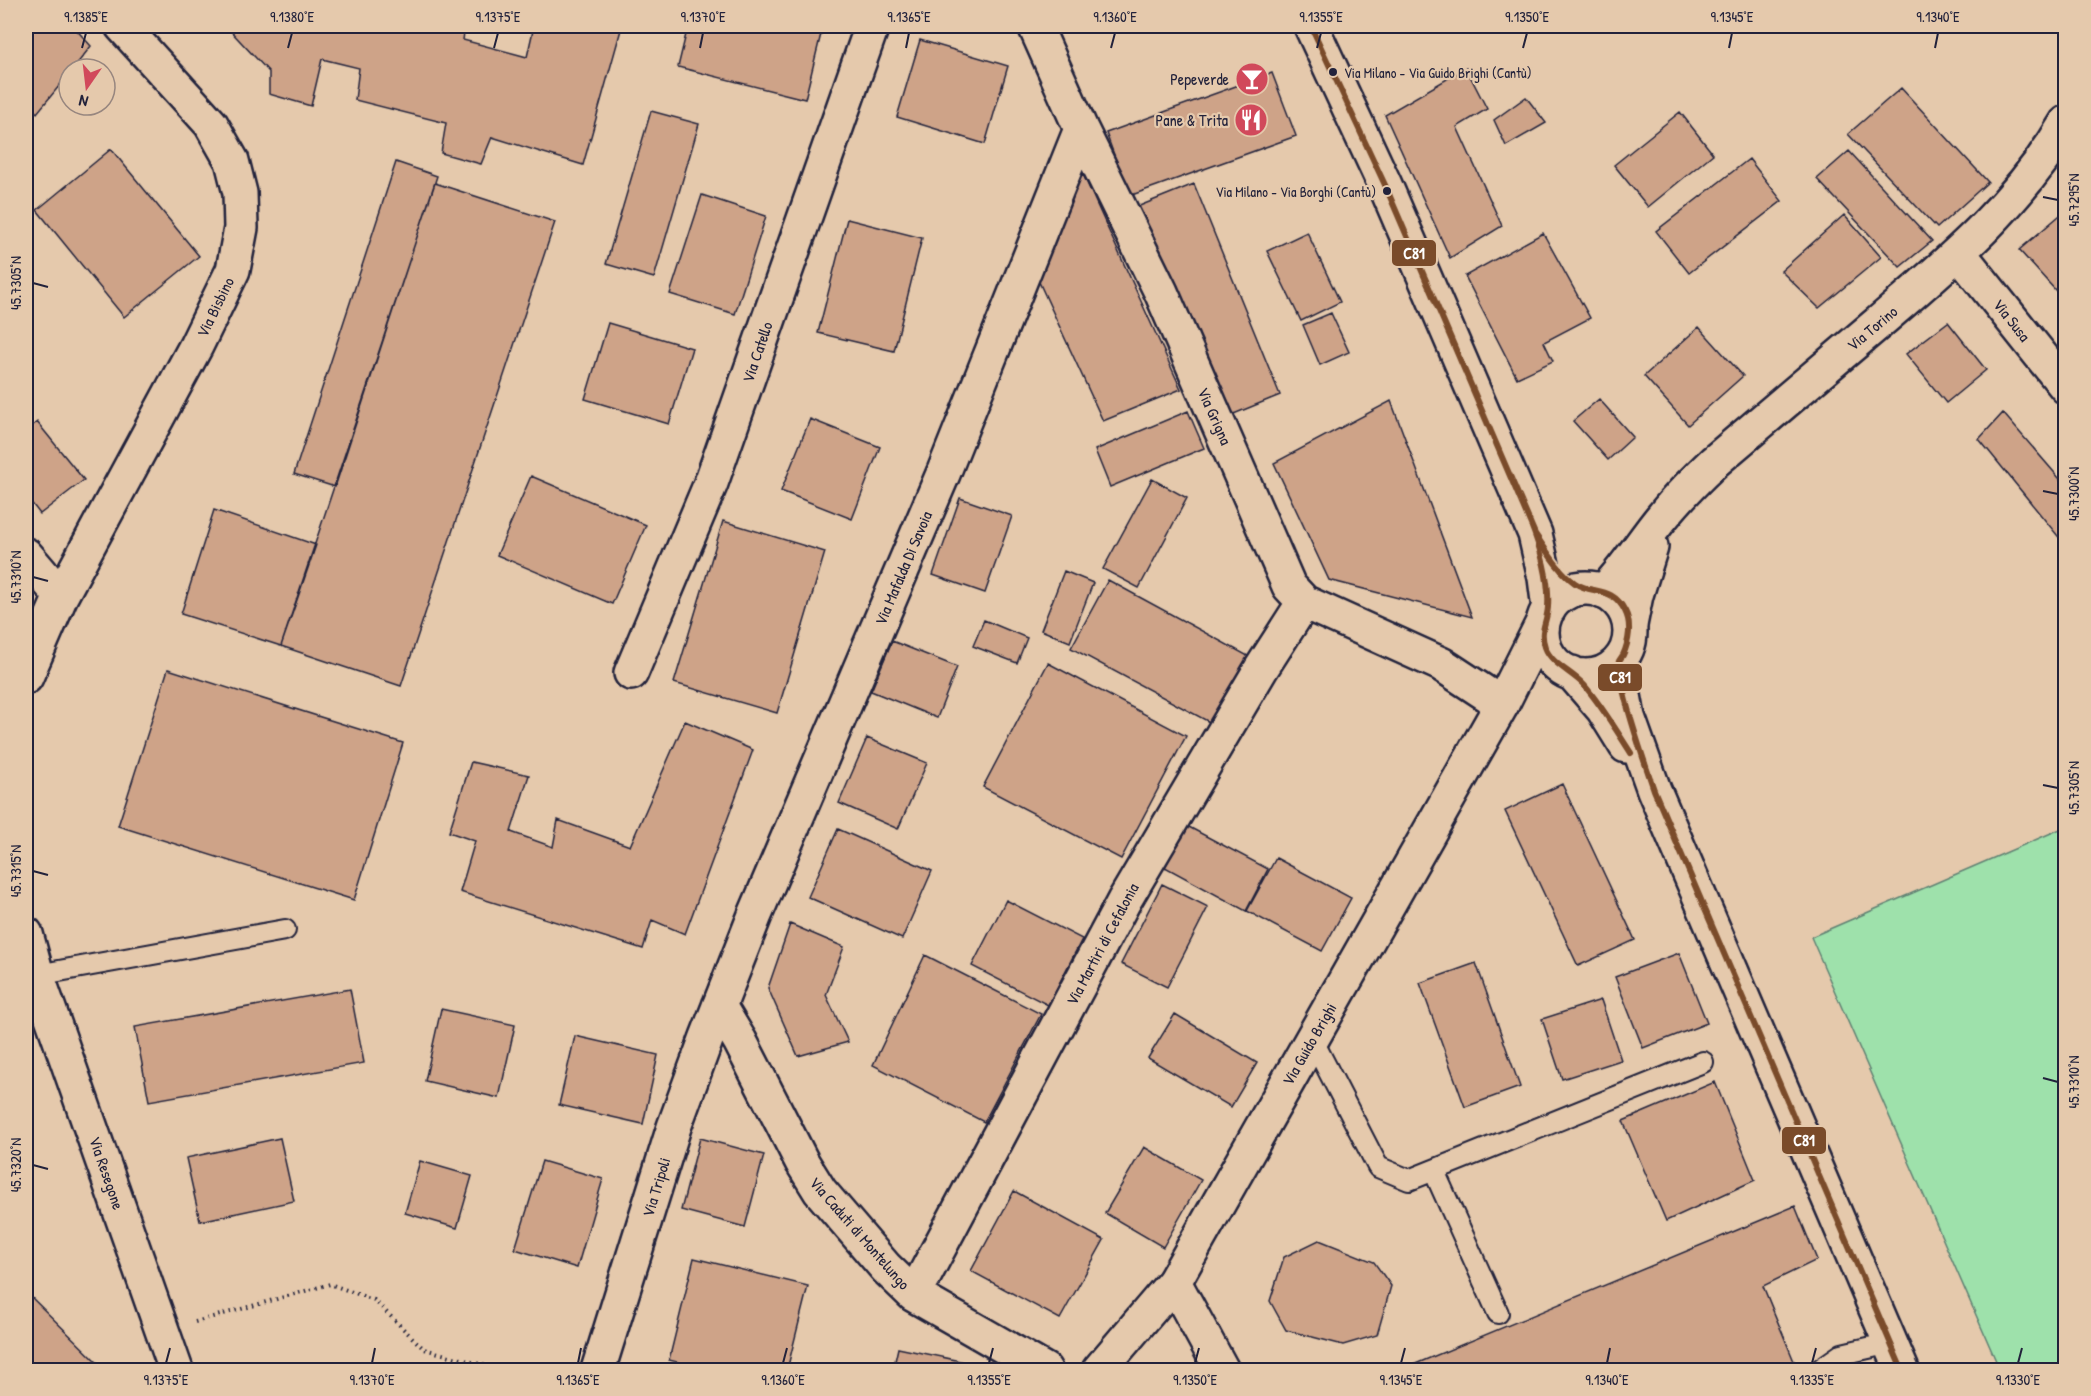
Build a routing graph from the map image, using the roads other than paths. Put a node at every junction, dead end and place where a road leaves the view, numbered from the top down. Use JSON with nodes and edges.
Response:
{"nodes":[{"id":1,"x":122,"y":26,"type":"edge"},
{"id":2,"x":872,"y":26,"type":"edge"},
{"id":3,"x":1035,"y":26,"type":"edge"},
{"id":4,"x":1311,"y":26,"type":"edge"},
{"id":5,"x":2066,"y":123,"type":"edge"},
{"id":6,"x":1081,"y":129,"type":"junction"},
{"id":7,"x":1959,"y":253,"type":"junction"},
{"id":8,"x":2066,"y":387,"type":"edge"},
{"id":9,"x":1662,"y":517,"type":"junction"},
{"id":10,"x":1535,"y":534,"type":"junction"},
{"id":11,"x":26,"y":555,"type":"edge"},
{"id":12,"x":1593,"y":590,"type":"junction"},
{"id":13,"x":61,"y":596,"type":"junction"},
{"id":14,"x":1304,"y":602,"type":"junction"},
{"id":15,"x":1546,"y":615,"type":"junction"},
{"id":16,"x":1630,"y":625,"type":"junction"},
{"id":17,"x":1618,"y":663,"type":"junction"},
{"id":18,"x":1567,"y":671,"type":"junction"},
{"id":19,"x":632,"y":674,"type":"dead end"},
{"id":20,"x":26,"y":677,"type":"edge"},
{"id":21,"x":1502,"y":704,"type":"junction"},
{"id":22,"x":1654,"y":790,"type":"junction"},
{"id":23,"x":285,"y":930,"type":"dead end"},
{"id":24,"x":26,"y":934,"type":"edge"},
{"id":25,"x":37,"y":975,"type":"junction"},
{"id":26,"x":719,"y":1006,"type":"junction"},
{"id":27,"x":1312,"y":1039,"type":"junction"},
{"id":28,"x":1703,"y":1062,"type":"dead end"},
{"id":29,"x":1434,"y":1171,"type":"junction"},
{"id":30,"x":1174,"y":1282,"type":"junction"},
{"id":31,"x":914,"y":1295,"type":"junction"},
{"id":32,"x":1498,"y":1313,"type":"dead end"},
{"id":33,"x":1896,"y":1357,"type":"edge"},
{"id":34,"x":176,"y":1371,"type":"edge"},
{"id":35,"x":598,"y":1371,"type":"edge"},
{"id":36,"x":1045,"y":1371,"type":"edge"},
{"id":37,"x":1099,"y":1371,"type":"edge"},
{"id":38,"x":1222,"y":1371,"type":"edge"},
{"id":39,"x":1819,"y":1371,"type":"edge"}],
"edges":[{"from":1,"to":13,"type":"street","name":"Via Bisbino"},
{"from":2,"to":19,"type":"street","name":"Via Catello"},
{"from":3,"to":6,"type":"street","name":"Via Grigna"},
{"from":4,"to":10,"type":"street"},
{"from":5,"to":7,"type":"street","name":"Via Torino"},
{"from":6,"to":14,"type":"street","name":"Via Grigna"},
{"from":6,"to":26,"type":"street","name":"Via Mafalda Di Savoia"},
{"from":7,"to":8,"type":"street","name":"Via Susa"},
{"from":7,"to":9,"type":"street","name":"Via Torino"},
{"from":9,"to":12,"type":"street","name":"Via Torino"},
{"from":9,"to":16,"type":"street","name":"Via Torino"},
{"from":10,"to":12,"type":"street"},
{"from":10,"to":15,"type":"street"},
{"from":11,"to":13,"type":"street"},
{"from":12,"to":15,"type":"street"},
{"from":12,"to":16,"type":"street"},
{"from":13,"to":20,"type":"street"},
{"from":14,"to":21,"type":"street","name":"Via Grigna"},
{"from":14,"to":31,"type":"street","name":"Via Martiri di Cefalonia"},
{"from":15,"to":18,"type":"street"},
{"from":15,"to":21,"type":"street","name":"Via Guido Brighi"},
{"from":16,"to":17,"type":"street"},
{"from":17,"to":18,"type":"street"},
{"from":17,"to":22,"type":"street"},
{"from":18,"to":21,"type":"street","name":"Via Guido Brighi"},
{"from":18,"to":22,"type":"street"},
{"from":21,"to":27,"type":"street","name":"Via Guido Brighi"},
{"from":22,"to":33,"type":"street"},
{"from":23,"to":25,"type":"lane"},
{"from":24,"to":25,"type":"street","name":"Via Resegone"},
{"from":25,"to":34,"type":"street","name":"Via Resegone"},
{"from":26,"to":31,"type":"street","name":"Via Caduti di Montelungo"},
{"from":26,"to":35,"type":"street","name":"Via Tripoli"},
{"from":27,"to":29,"type":"lane"},
{"from":27,"to":30,"type":"street","name":"Via Guido Brighi"},
{"from":28,"to":29,"type":"lane"},
{"from":29,"to":32,"type":"lane"},
{"from":30,"to":37,"type":"street","name":"Via Guido Brighi"},
{"from":30,"to":38,"type":"street"},
{"from":31,"to":36,"type":"street","name":"Via Caduti di Montelungo"},
{"from":33,"to":39,"type":"lane"}]}
